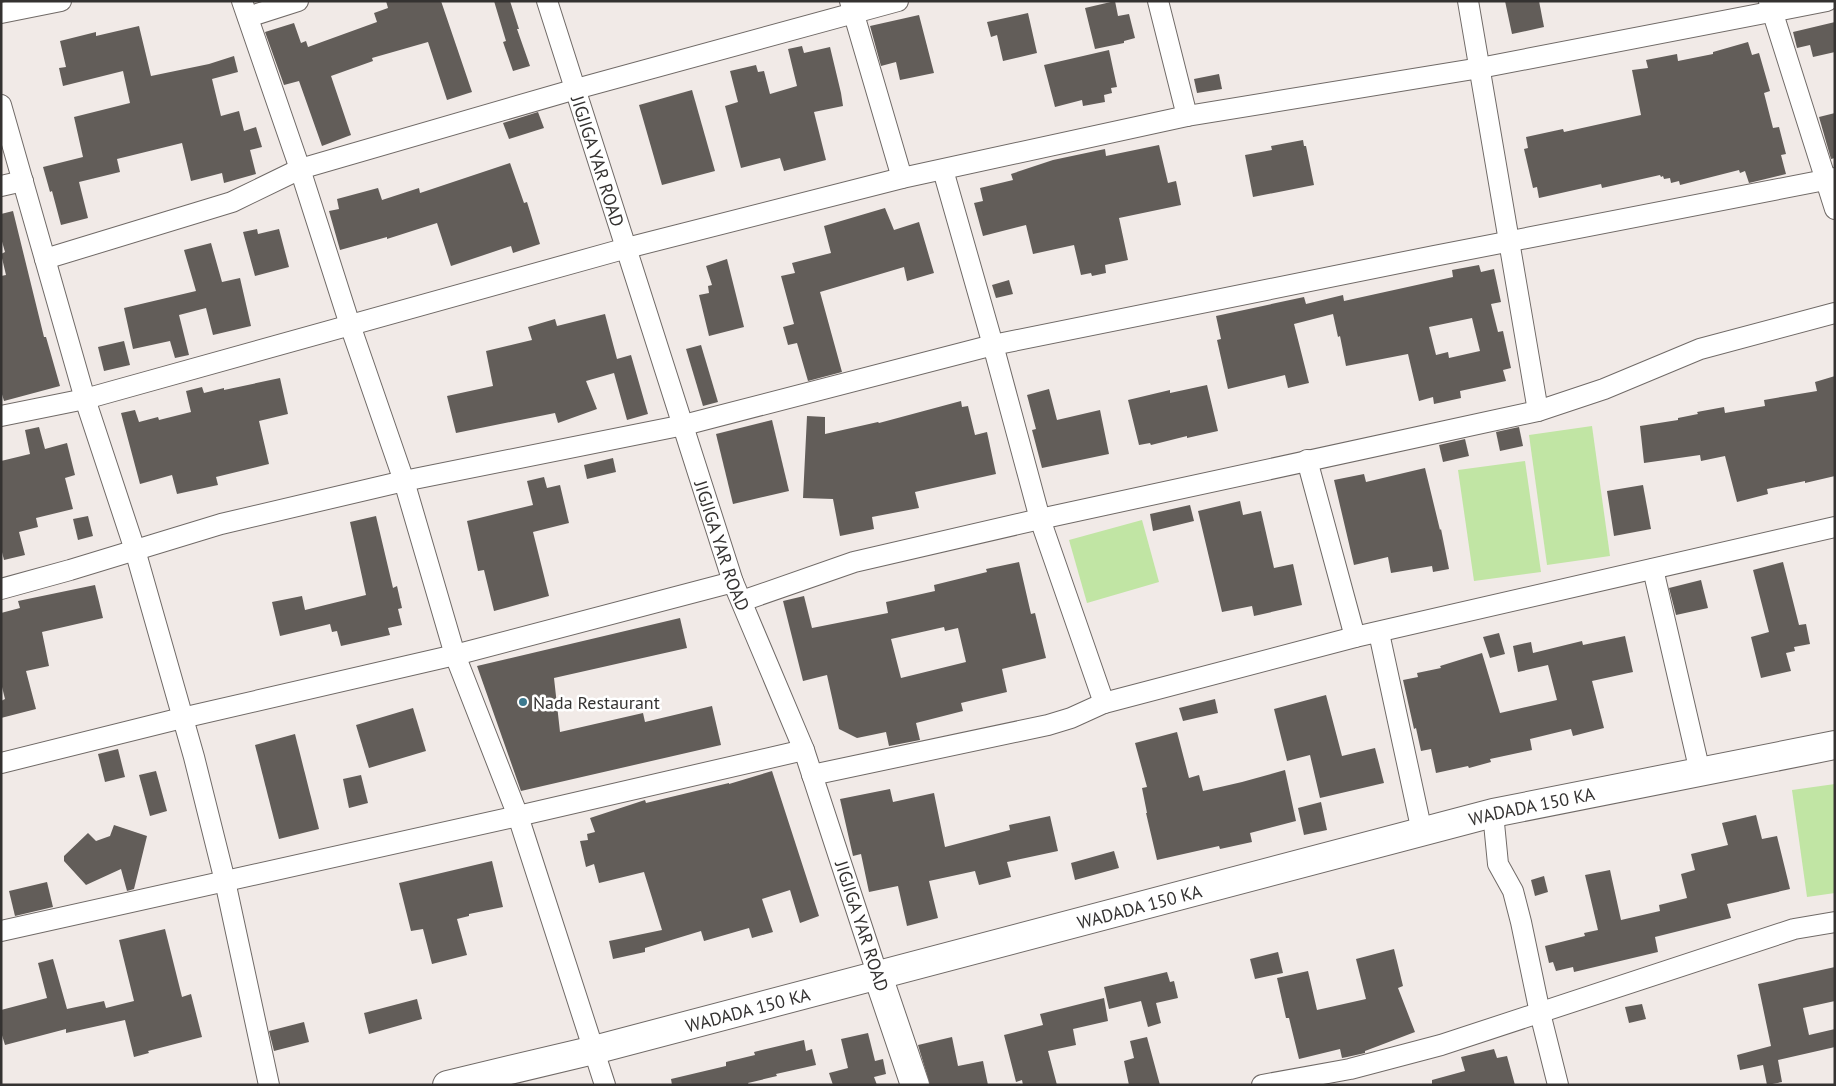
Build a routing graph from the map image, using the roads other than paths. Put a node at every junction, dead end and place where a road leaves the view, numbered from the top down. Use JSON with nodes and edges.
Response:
{"nodes":[{"id":1,"x":62,"y":1,"type":"edge"},
{"id":2,"x":298,"y":1,"type":"edge"},
{"id":3,"x":547,"y":1,"type":"edge"},
{"id":4,"x":898,"y":1,"type":"edge"},
{"id":5,"x":1158,"y":1,"type":"edge"},
{"id":6,"x":1468,"y":1,"type":"edge"},
{"id":7,"x":1827,"y":1,"type":"edge"},
{"id":8,"x":852,"y":7,"type":"edge"},
{"id":9,"x":1770,"y":7,"type":"edge"},
{"id":10,"x":245,"y":9,"type":"edge"},
{"id":11,"x":1,"y":13,"type":"edge"},
{"id":12,"x":1480,"y":68,"type":"junction"},
{"id":13,"x":576,"y":89,"type":"junction"},
{"id":14,"x":1,"y":105,"type":"edge"},
{"id":15,"x":1187,"y":116,"type":"junction"},
{"id":16,"x":300,"y":169,"type":"junction"},
{"id":17,"x":943,"y":170,"type":"junction"},
{"id":18,"x":902,"y":178,"type":"junction"},
{"id":19,"x":1830,"y":179,"type":"edge"},
{"id":20,"x":23,"y":181,"type":"junction"},
{"id":21,"x":1,"y":186,"type":"edge"},
{"id":22,"x":1835,"y":209,"type":"edge"},
{"id":23,"x":1510,"y":242,"type":"junction"},
{"id":24,"x":627,"y":248,"type":"junction"},
{"id":25,"x":45,"y":259,"type":"junction"},
{"id":26,"x":1835,"y":313,"type":"edge"},
{"id":27,"x":350,"y":325,"type":"junction"},
{"id":28,"x":993,"y":345,"type":"junction"},
{"id":29,"x":85,"y":399,"type":"junction"},
{"id":30,"x":1538,"y":411,"type":"junction"},
{"id":31,"x":1,"y":416,"type":"edge"},
{"id":32,"x":684,"y":425,"type":"junction"},
{"id":33,"x":1307,"y":460,"type":"junction"},
{"id":34,"x":404,"y":481,"type":"junction"},
{"id":35,"x":1040,"y":519,"type":"junction"},
{"id":36,"x":1835,"y":527,"type":"edge"},
{"id":37,"x":135,"y":550,"type":"junction"},
{"id":38,"x":1653,"y":569,"type":"junction"},
{"id":39,"x":733,"y":582,"type":"junction"},
{"id":40,"x":1,"y":590,"type":"edge"},
{"id":41,"x":742,"y":601,"type":"junction"},
{"id":42,"x":1379,"y":633,"type":"junction"},
{"id":43,"x":1355,"y":637,"type":"junction"},
{"id":44,"x":455,"y":655,"type":"junction"},
{"id":45,"x":1104,"y":703,"type":"junction"},
{"id":46,"x":182,"y":718,"type":"junction"},
{"id":47,"x":1835,"y":745,"type":"edge"},
{"id":48,"x":804,"y":750,"type":"junction"},
{"id":49,"x":1,"y":763,"type":"edge"},
{"id":50,"x":1700,"y":772,"type":"junction"},
{"id":51,"x":812,"y":775,"type":"junction"},
{"id":52,"x":1493,"y":813,"type":"junction"},
{"id":53,"x":518,"y":816,"type":"junction"},
{"id":54,"x":1422,"y":832,"type":"junction"},
{"id":55,"x":225,"y":881,"type":"junction"},
{"id":56,"x":1835,"y":922,"type":"edge"},
{"id":57,"x":1,"y":931,"type":"edge"},
{"id":58,"x":878,"y":976,"type":"junction"},
{"id":59,"x":1540,"y":1013,"type":"junction"},
{"id":60,"x":594,"y":1050,"type":"junction"},
{"id":61,"x":269,"y":1085,"type":"edge"},
{"id":62,"x":447,"y":1085,"type":"edge"},
{"id":63,"x":605,"y":1085,"type":"edge"},
{"id":64,"x":916,"y":1085,"type":"edge"},
{"id":65,"x":1262,"y":1085,"type":"edge"},
{"id":66,"x":1558,"y":1085,"type":"edge"}],
"edges":[{"from":1,"to":11,"type":"street"},
{"from":2,"to":10,"type":"street"},
{"from":3,"to":13,"type":"street","name":"JIGJIGA YAR ROAD"},
{"from":4,"to":8,"type":"street"},
{"from":5,"to":15,"type":"street"},
{"from":6,"to":12,"type":"street"},
{"from":7,"to":9,"type":"street"},
{"from":8,"to":13,"type":"street"},
{"from":8,"to":18,"type":"street"},
{"from":9,"to":12,"type":"street"},
{"from":9,"to":19,"type":"street"},
{"from":10,"to":16,"type":"street"},
{"from":12,"to":15,"type":"street"},
{"from":12,"to":23,"type":"street"},
{"from":13,"to":16,"type":"street"},
{"from":13,"to":24,"type":"street","name":"JIGJIGA YAR ROAD"},
{"from":14,"to":20,"type":"street"},
{"from":15,"to":17,"type":"street"},
{"from":16,"to":25,"type":"street"},
{"from":16,"to":27,"type":"street"},
{"from":17,"to":18,"type":"street"},
{"from":17,"to":28,"type":"street"},
{"from":18,"to":24,"type":"street"},
{"from":19,"to":22,"type":"street"},
{"from":19,"to":23,"type":"street"},
{"from":20,"to":21,"type":"street"},
{"from":20,"to":25,"type":"street"},
{"from":23,"to":28,"type":"street"},
{"from":23,"to":30,"type":"street"},
{"from":24,"to":27,"type":"street"},
{"from":24,"to":32,"type":"street","name":"JIGJIGA YAR ROAD"},
{"from":25,"to":29,"type":"street"},
{"from":26,"to":30,"type":"street"},
{"from":27,"to":29,"type":"street"},
{"from":27,"to":34,"type":"street"},
{"from":28,"to":32,"type":"street"},
{"from":28,"to":35,"type":"street"},
{"from":29,"to":31,"type":"street"},
{"from":29,"to":37,"type":"street"},
{"from":30,"to":33,"type":"street"},
{"from":32,"to":34,"type":"street"},
{"from":32,"to":39,"type":"street","name":"JIGJIGA YAR ROAD"},
{"from":33,"to":35,"type":"street"},
{"from":33,"to":43,"type":"street"},
{"from":34,"to":37,"type":"street"},
{"from":34,"to":44,"type":"street"},
{"from":35,"to":41,"type":"street"},
{"from":35,"to":45,"type":"street"},
{"from":36,"to":38,"type":"street"},
{"from":37,"to":40,"type":"street"},
{"from":37,"to":46,"type":"street"},
{"from":38,"to":42,"type":"street"},
{"from":38,"to":50,"type":"street"},
{"from":39,"to":41,"type":"street","name":"JIGJIGA YAR ROAD"},
{"from":39,"to":44,"type":"street"},
{"from":41,"to":48,"type":"street","name":"JIGJIGA YAR ROAD"},
{"from":42,"to":43,"type":"street"},
{"from":42,"to":54,"type":"street"},
{"from":43,"to":45,"type":"street"},
{"from":44,"to":46,"type":"street"},
{"from":44,"to":53,"type":"street"},
{"from":45,"to":51,"type":"street"},
{"from":46,"to":49,"type":"street"},
{"from":46,"to":55,"type":"street"},
{"from":47,"to":50,"type":"street","name":"WADADA 150 KA"},
{"from":48,"to":51,"type":"street","name":"JIGJIGA YAR ROAD"},
{"from":48,"to":53,"type":"street"},
{"from":50,"to":52,"type":"street","name":"WADADA 150 KA"},
{"from":51,"to":58,"type":"street","name":"JIGJIGA YAR ROAD"},
{"from":52,"to":54,"type":"street","name":"WADADA 150 KA"},
{"from":52,"to":59,"type":"street"},
{"from":53,"to":55,"type":"street"},
{"from":53,"to":60,"type":"street"},
{"from":54,"to":58,"type":"street","name":"WADADA 150 KA"},
{"from":55,"to":57,"type":"street"},
{"from":55,"to":61,"type":"street"},
{"from":56,"to":59,"type":"street"},
{"from":58,"to":60,"type":"street","name":"WADADA 150 KA"},
{"from":58,"to":64,"type":"street","name":"JIGJIGA YAR ROAD"},
{"from":59,"to":65,"type":"street"},
{"from":59,"to":66,"type":"street"},
{"from":60,"to":62,"type":"street","name":"WADADA 150 KA"},
{"from":60,"to":63,"type":"street"}]}
